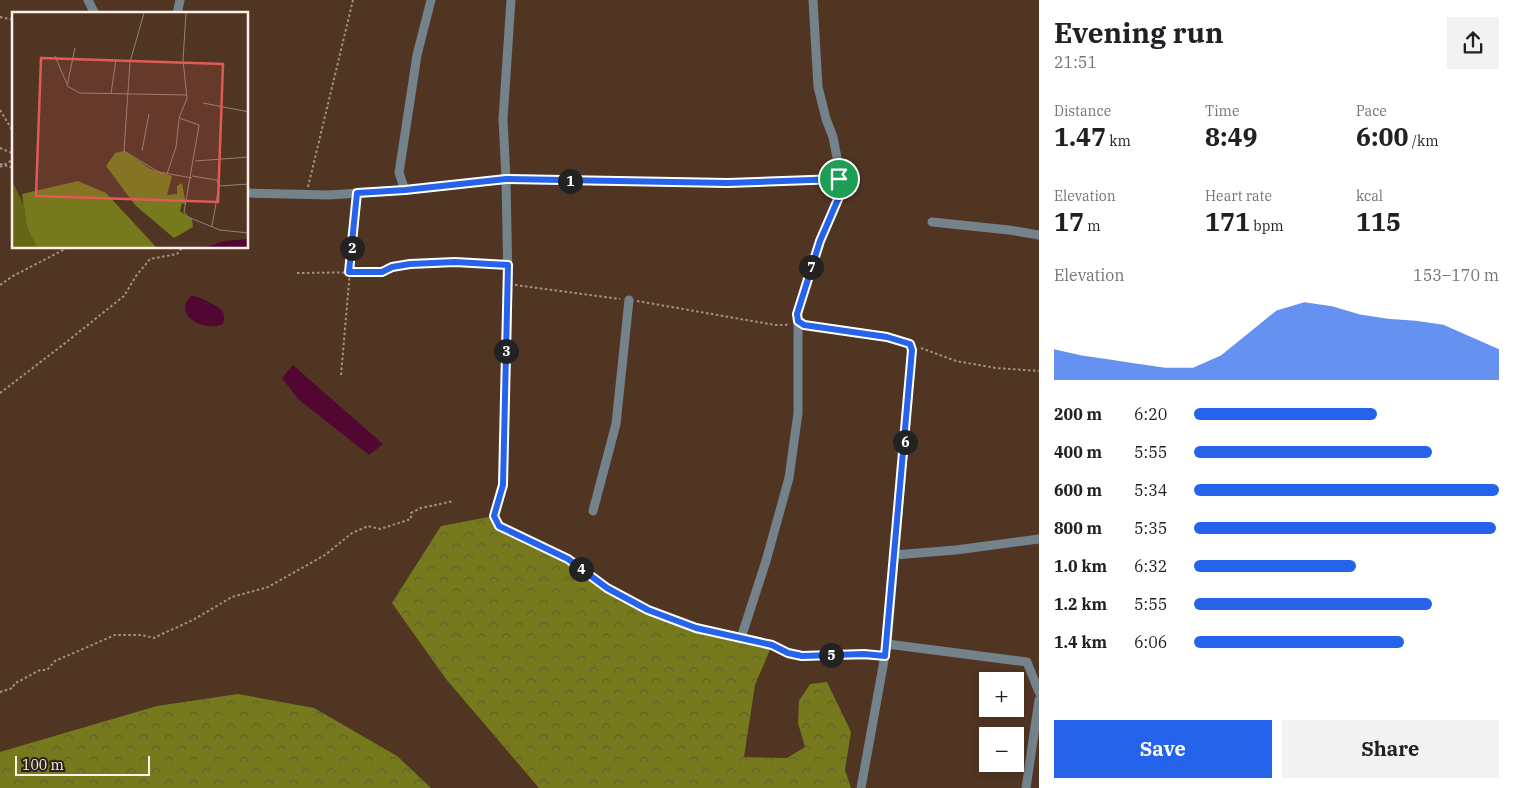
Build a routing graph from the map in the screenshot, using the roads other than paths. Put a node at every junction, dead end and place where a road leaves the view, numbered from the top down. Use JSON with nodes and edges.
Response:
{"nodes":[{"id":1,"x":88,"y":0,"type":"edge"},
{"id":2,"x":431,"y":0,"type":"edge"},
{"id":3,"x":511,"y":0,"type":"edge"},
{"id":4,"x":813,"y":0,"type":"edge"},
{"id":5,"x":94,"y":12,"type":"edge"},
{"id":6,"x":506,"y":179,"type":"junction"},
{"id":7,"x":839,"y":179,"type":"junction"},
{"id":8,"x":405,"y":190,"type":"junction"},
{"id":9,"x":249,"y":193,"type":"edge"},
{"id":10,"x":932,"y":222,"type":"dead end"},
{"id":11,"x":1039,"y":235,"type":"edge"},
{"id":12,"x":629,"y":300,"type":"road end"},
{"id":13,"x":798,"y":321,"type":"junction"},
{"id":14,"x":593,"y":511,"type":"dead end"},
{"id":15,"x":1039,"y":540,"type":"edge"},
{"id":16,"x":894,"y":556,"type":"junction"},
{"id":17,"x":741,"y":638,"type":"junction"},
{"id":18,"x":887,"y":644,"type":"junction"},
{"id":19,"x":885,"y":656,"type":"junction"},
{"id":20,"x":1039,"y":692,"type":"edge"},
{"id":21,"x":1039,"y":700,"type":"edge"},
{"id":22,"x":861,"y":788,"type":"edge"},
{"id":23,"x":1026,"y":788,"type":"edge"}],
"edges":[{"from":1,"to":5,"type":"street"},
{"from":2,"to":8,"type":"street"},
{"from":3,"to":6,"type":"street"},
{"from":4,"to":7,"type":"street"},
{"from":6,"to":7,"type":"street"},
{"from":6,"to":8,"type":"street"},
{"from":6,"to":17,"type":"street"},
{"from":7,"to":13,"type":"street"},
{"from":8,"to":9,"type":"street"},
{"from":10,"to":11,"type":"street"},
{"from":12,"to":14,"type":"street"},
{"from":13,"to":16,"type":"street"},
{"from":13,"to":17,"type":"street"},
{"from":15,"to":16,"type":"street"},
{"from":16,"to":18,"type":"street"},
{"from":17,"to":19,"type":"street"},
{"from":18,"to":19,"type":"street"},
{"from":18,"to":20,"type":"street"},
{"from":19,"to":22,"type":"street"},
{"from":21,"to":23,"type":"street"}]}
